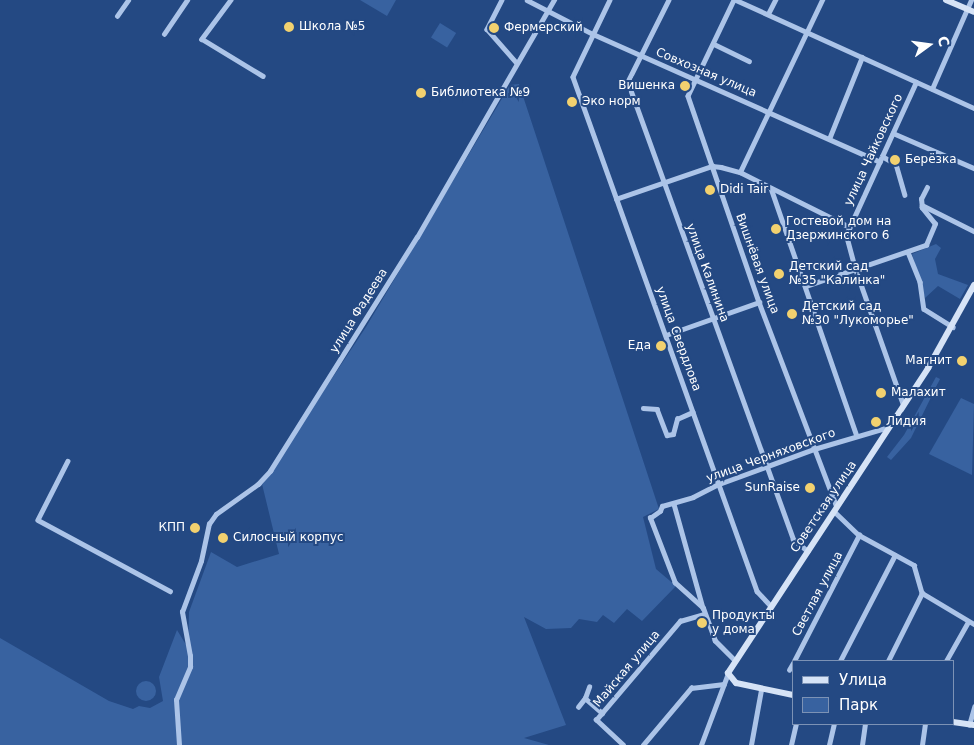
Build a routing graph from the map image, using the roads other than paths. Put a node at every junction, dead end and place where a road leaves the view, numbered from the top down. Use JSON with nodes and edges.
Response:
{"nodes":[{"id":1,"x":128,"y":0,"type":"edge"},
{"id":2,"x":187,"y":0,"type":"edge"},
{"id":3,"x":231,"y":0,"type":"edge"},
{"id":4,"x":502,"y":0,"type":"edge"},
{"id":5,"x":527,"y":0,"type":"edge"},
{"id":6,"x":554,"y":0,"type":"edge"},
{"id":7,"x":610,"y":0,"type":"edge"},
{"id":8,"x":669,"y":0,"type":"edge"},
{"id":9,"x":735,"y":0,"type":"edge"},
{"id":10,"x":775,"y":0,"type":"edge"},
{"id":11,"x":822,"y":0,"type":"edge"},
{"id":12,"x":946,"y":0,"type":"edge"},
{"id":13,"x":972,"y":0,"type":"edge"},
{"id":14,"x":547,"y":11,"type":"junction"},
{"id":15,"x":971,"y":11,"type":"edge"},
{"id":16,"x":768,"y":14,"type":"junction"},
{"id":17,"x":117,"y":16,"type":"dead end"},
{"id":18,"x":805,"y":31,"type":"junction"},
{"id":19,"x":164,"y":34,"type":"dead end"},
{"id":20,"x":593,"y":34,"type":"junction"},
{"id":21,"x":714,"y":44,"type":"junction"},
{"id":22,"x":641,"y":56,"type":"junction"},
{"id":23,"x":862,"y":57,"type":"junction"},
{"id":24,"x":749,"y":61,"type":"dead end"},
{"id":25,"x":516,"y":62,"type":"junction"},
{"id":26,"x":263,"y":76,"type":"dead end"},
{"id":27,"x":696,"y":80,"type":"junction"},
{"id":28,"x":916,"y":82,"type":"junction"},
{"id":29,"x":932,"y":89,"type":"junction"},
{"id":30,"x":974,"y":108,"type":"edge"},
{"id":31,"x":768,"y":111,"type":"junction"},
{"id":32,"x":893,"y":133,"type":"junction"},
{"id":33,"x":829,"y":139,"type":"junction"},
{"id":34,"x":882,"y":156,"type":"junction"},
{"id":35,"x":880,"y":162,"type":"junction"},
{"id":36,"x":712,"y":166,"type":"junction"},
{"id":37,"x":974,"y":168,"type":"edge"},
{"id":38,"x":740,"y":172,"type":"junction"},
{"id":39,"x":663,"y":182,"type":"junction"},
{"id":40,"x":927,"y":187,"type":"dead end"},
{"id":41,"x":771,"y":188,"type":"junction"},
{"id":42,"x":905,"y":195,"type":"dead end"},
{"id":43,"x":616,"y":199,"type":"junction"},
{"id":44,"x":922,"y":205,"type":"junction"},
{"id":45,"x":850,"y":227,"type":"junction"},
{"id":46,"x":974,"y":231,"type":"edge"},
{"id":47,"x":908,"y":252,"type":"junction"},
{"id":48,"x":855,"y":269,"type":"junction"},
{"id":49,"x":974,"y":285,"type":"edge"},
{"id":50,"x":806,"y":286,"type":"junction"},
{"id":51,"x":759,"y":302,"type":"junction"},
{"id":52,"x":713,"y":318,"type":"junction"},
{"id":53,"x":953,"y":326,"type":"junction"},
{"id":54,"x":666,"y":335,"type":"junction"},
{"id":55,"x":903,"y":405,"type":"junction"},
{"id":56,"x":642,"y":408,"type":"dead end"},
{"id":57,"x":694,"y":412,"type":"junction"},
{"id":58,"x":889,"y":427,"type":"junction"},
{"id":59,"x":857,"y":436,"type":"junction"},
{"id":60,"x":814,"y":449,"type":"junction"},
{"id":61,"x":68,"y":461,"type":"dead end"},
{"id":62,"x":768,"y":467,"type":"junction"},
{"id":63,"x":719,"y":484,"type":"junction"},
{"id":64,"x":674,"y":504,"type":"junction"},
{"id":65,"x":837,"y":511,"type":"junction"},
{"id":66,"x":859,"y":535,"type":"junction"},
{"id":67,"x":808,"y":551,"type":"junction"},
{"id":68,"x":895,"y":555,"type":"junction"},
{"id":69,"x":170,"y":591,"type":"dead end"},
{"id":70,"x":922,"y":593,"type":"junction"},
{"id":71,"x":770,"y":604,"type":"junction"},
{"id":72,"x":703,"y":608,"type":"junction"},
{"id":73,"x":704,"y":614,"type":"junction"},
{"id":74,"x":968,"y":622,"type":"junction"},
{"id":75,"x":974,"y":624,"type":"edge"},
{"id":76,"x":734,"y":660,"type":"junction"},
{"id":77,"x":794,"y":660,"type":"edge"},
{"id":78,"x":841,"y":660,"type":"edge"},
{"id":79,"x":888,"y":660,"type":"edge"},
{"id":80,"x":947,"y":660,"type":"edge"},
{"id":81,"x":792,"y":664,"type":"edge"},
{"id":82,"x":789,"y":670,"type":"dead end"},
{"id":83,"x":728,"y":673,"type":"junction"},
{"id":84,"x":724,"y":684,"type":"junction"},
{"id":85,"x":589,"y":687,"type":"dead end"},
{"id":86,"x":761,"y":690,"type":"junction"},
{"id":87,"x":792,"y":695,"type":"edge"},
{"id":88,"x":585,"y":698,"type":"junction"},
{"id":89,"x":974,"y":707,"type":"edge"},
{"id":90,"x":578,"y":708,"type":"dead end"},
{"id":91,"x":602,"y":713,"type":"junction"},
{"id":92,"x":954,"y":722,"type":"edge"},
{"id":93,"x":796,"y":725,"type":"edge"},
{"id":94,"x":834,"y":725,"type":"edge"},
{"id":95,"x":865,"y":725,"type":"edge"},
{"id":96,"x":926,"y":725,"type":"edge"},
{"id":97,"x":972,"y":725,"type":"edge"},
{"id":98,"x":179,"y":745,"type":"edge"},
{"id":99,"x":623,"y":745,"type":"edge"},
{"id":100,"x":643,"y":745,"type":"edge"},
{"id":101,"x":701,"y":745,"type":"edge"},
{"id":102,"x":751,"y":745,"type":"edge"},
{"id":103,"x":791,"y":745,"type":"edge"},
{"id":104,"x":829,"y":745,"type":"edge"},
{"id":105,"x":862,"y":745,"type":"edge"},
{"id":106,"x":922,"y":745,"type":"edge"}],
"edges":[{"from":1,"to":17,"type":"street"},
{"from":2,"to":19,"type":"street"},
{"from":3,"to":26,"type":"street"},
{"from":4,"to":25,"type":"street"},
{"from":5,"to":14,"type":"street","name":"Совхозная улица"},
{"from":6,"to":14,"type":"street"},
{"from":7,"to":20,"type":"street"},
{"from":8,"to":22,"type":"street","name":"улица Калинина"},
{"from":9,"to":16,"type":"street"},
{"from":9,"to":21,"type":"street","name":"Вишнёвая улица"},
{"from":10,"to":16,"type":"street"},
{"from":11,"to":18,"type":"street"},
{"from":12,"to":15,"type":"street"},
{"from":13,"to":15,"type":"street"},
{"from":14,"to":20,"type":"street","name":"Совхозная улица"},
{"from":14,"to":25,"type":"street","name":"улица Фадеева"},
{"from":15,"to":29,"type":"street"},
{"from":16,"to":18,"type":"street"},
{"from":18,"to":23,"type":"street"},
{"from":18,"to":31,"type":"street"},
{"from":20,"to":22,"type":"street","name":"Совхозная улица"},
{"from":20,"to":43,"type":"street","name":"улица Свердлова"},
{"from":21,"to":24,"type":"street"},
{"from":21,"to":27,"type":"street","name":"Вишнёвая улица"},
{"from":22,"to":27,"type":"street","name":"Совхозная улица"},
{"from":22,"to":39,"type":"street","name":"улица Калинина"},
{"from":23,"to":28,"type":"street"},
{"from":23,"to":33,"type":"street"},
{"from":25,"to":98,"type":"street","name":"улица Фадеева"},
{"from":27,"to":31,"type":"street","name":"Совхозная улица"},
{"from":27,"to":36,"type":"street","name":"Вишнёвая улица"},
{"from":28,"to":29,"type":"street"},
{"from":28,"to":32,"type":"street","name":"улица Чайковского"},
{"from":29,"to":30,"type":"street"},
{"from":31,"to":33,"type":"street","name":"Совхозная улица"},
{"from":31,"to":38,"type":"street"},
{"from":32,"to":34,"type":"street","name":"улица Чайковского"},
{"from":32,"to":37,"type":"street"},
{"from":33,"to":35,"type":"street","name":"Совхозная улица"},
{"from":34,"to":35,"type":"street","name":"улица Чайковского"},
{"from":34,"to":42,"type":"street"},
{"from":35,"to":45,"type":"street","name":"улица Чайковского"},
{"from":36,"to":38,"type":"street"},
{"from":36,"to":39,"type":"street"},
{"from":36,"to":51,"type":"street","name":"Вишнёвая улица"},
{"from":38,"to":41,"type":"street"},
{"from":39,"to":43,"type":"street"},
{"from":39,"to":52,"type":"street","name":"улица Калинина"},
{"from":40,"to":44,"type":"street"},
{"from":41,"to":45,"type":"street"},
{"from":41,"to":50,"type":"street"},
{"from":43,"to":54,"type":"street","name":"улица Свердлова"},
{"from":44,"to":46,"type":"street"},
{"from":44,"to":47,"type":"street"},
{"from":45,"to":48,"type":"street"},
{"from":47,"to":48,"type":"street"},
{"from":47,"to":53,"type":"street"},
{"from":48,"to":50,"type":"street"},
{"from":48,"to":55,"type":"street"},
{"from":49,"to":53,"type":"street","name":"Советская улица"},
{"from":50,"to":59,"type":"street"},
{"from":51,"to":52,"type":"street"},
{"from":51,"to":60,"type":"street","name":"Вишнёвая улица"},
{"from":52,"to":54,"type":"street"},
{"from":52,"to":62,"type":"street","name":"улица Калинина"},
{"from":53,"to":55,"type":"street","name":"Советская улица"},
{"from":54,"to":57,"type":"street","name":"улица Свердлова"},
{"from":55,"to":58,"type":"street","name":"Советская улица"},
{"from":56,"to":57,"type":"street"},
{"from":57,"to":63,"type":"street","name":"улица Свердлова"},
{"from":58,"to":59,"type":"street","name":"улица Черняховского"},
{"from":58,"to":65,"type":"street","name":"Советская улица"},
{"from":59,"to":60,"type":"street","name":"улица Черняховского"},
{"from":60,"to":62,"type":"street","name":"улица Черняховского"},
{"from":60,"to":65,"type":"street","name":"Вишнёвая улица"},
{"from":61,"to":69,"type":"street"},
{"from":62,"to":63,"type":"street","name":"улица Черняховского"},
{"from":62,"to":67,"type":"street","name":"улица Калинина"},
{"from":63,"to":64,"type":"street","name":"улица Черняховского"},
{"from":63,"to":71,"type":"street","name":"улица Свердлова"},
{"from":64,"to":72,"type":"street"},
{"from":64,"to":72,"type":"street","name":"улица Черняховского"},
{"from":65,"to":66,"type":"street"},
{"from":65,"to":67,"type":"street","name":"Советская улица"},
{"from":66,"to":68,"type":"street"},
{"from":66,"to":77,"type":"street","name":"Светлая улица"},
{"from":67,"to":71,"type":"street","name":"Советская улица"},
{"from":68,"to":70,"type":"street"},
{"from":68,"to":78,"type":"street"},
{"from":70,"to":74,"type":"street"},
{"from":70,"to":79,"type":"street"},
{"from":71,"to":76,"type":"street","name":"Советская улица"},
{"from":72,"to":73,"type":"street"},
{"from":73,"to":76,"type":"street"},
{"from":73,"to":91,"type":"street","name":"Майская улица"},
{"from":74,"to":75,"type":"street"},
{"from":74,"to":80,"type":"street"},
{"from":76,"to":83,"type":"street","name":"Советская улица"},
{"from":81,"to":82,"type":"street","name":"Светлая улица"},
{"from":83,"to":84,"type":"street","name":"Советская улица"},
{"from":83,"to":86,"type":"street"},
{"from":84,"to":100,"type":"street"},
{"from":84,"to":101,"type":"street","name":"Советская улица"},
{"from":85,"to":88,"type":"street"},
{"from":86,"to":87,"type":"street"},
{"from":86,"to":102,"type":"street"},
{"from":88,"to":90,"type":"street"},
{"from":88,"to":91,"type":"street"},
{"from":89,"to":97,"type":"street"},
{"from":91,"to":99,"type":"street","name":"Майская улица"},
{"from":92,"to":97,"type":"street"},
{"from":93,"to":103,"type":"street"},
{"from":94,"to":104,"type":"street"},
{"from":95,"to":105,"type":"street"},
{"from":96,"to":106,"type":"street"}]}
